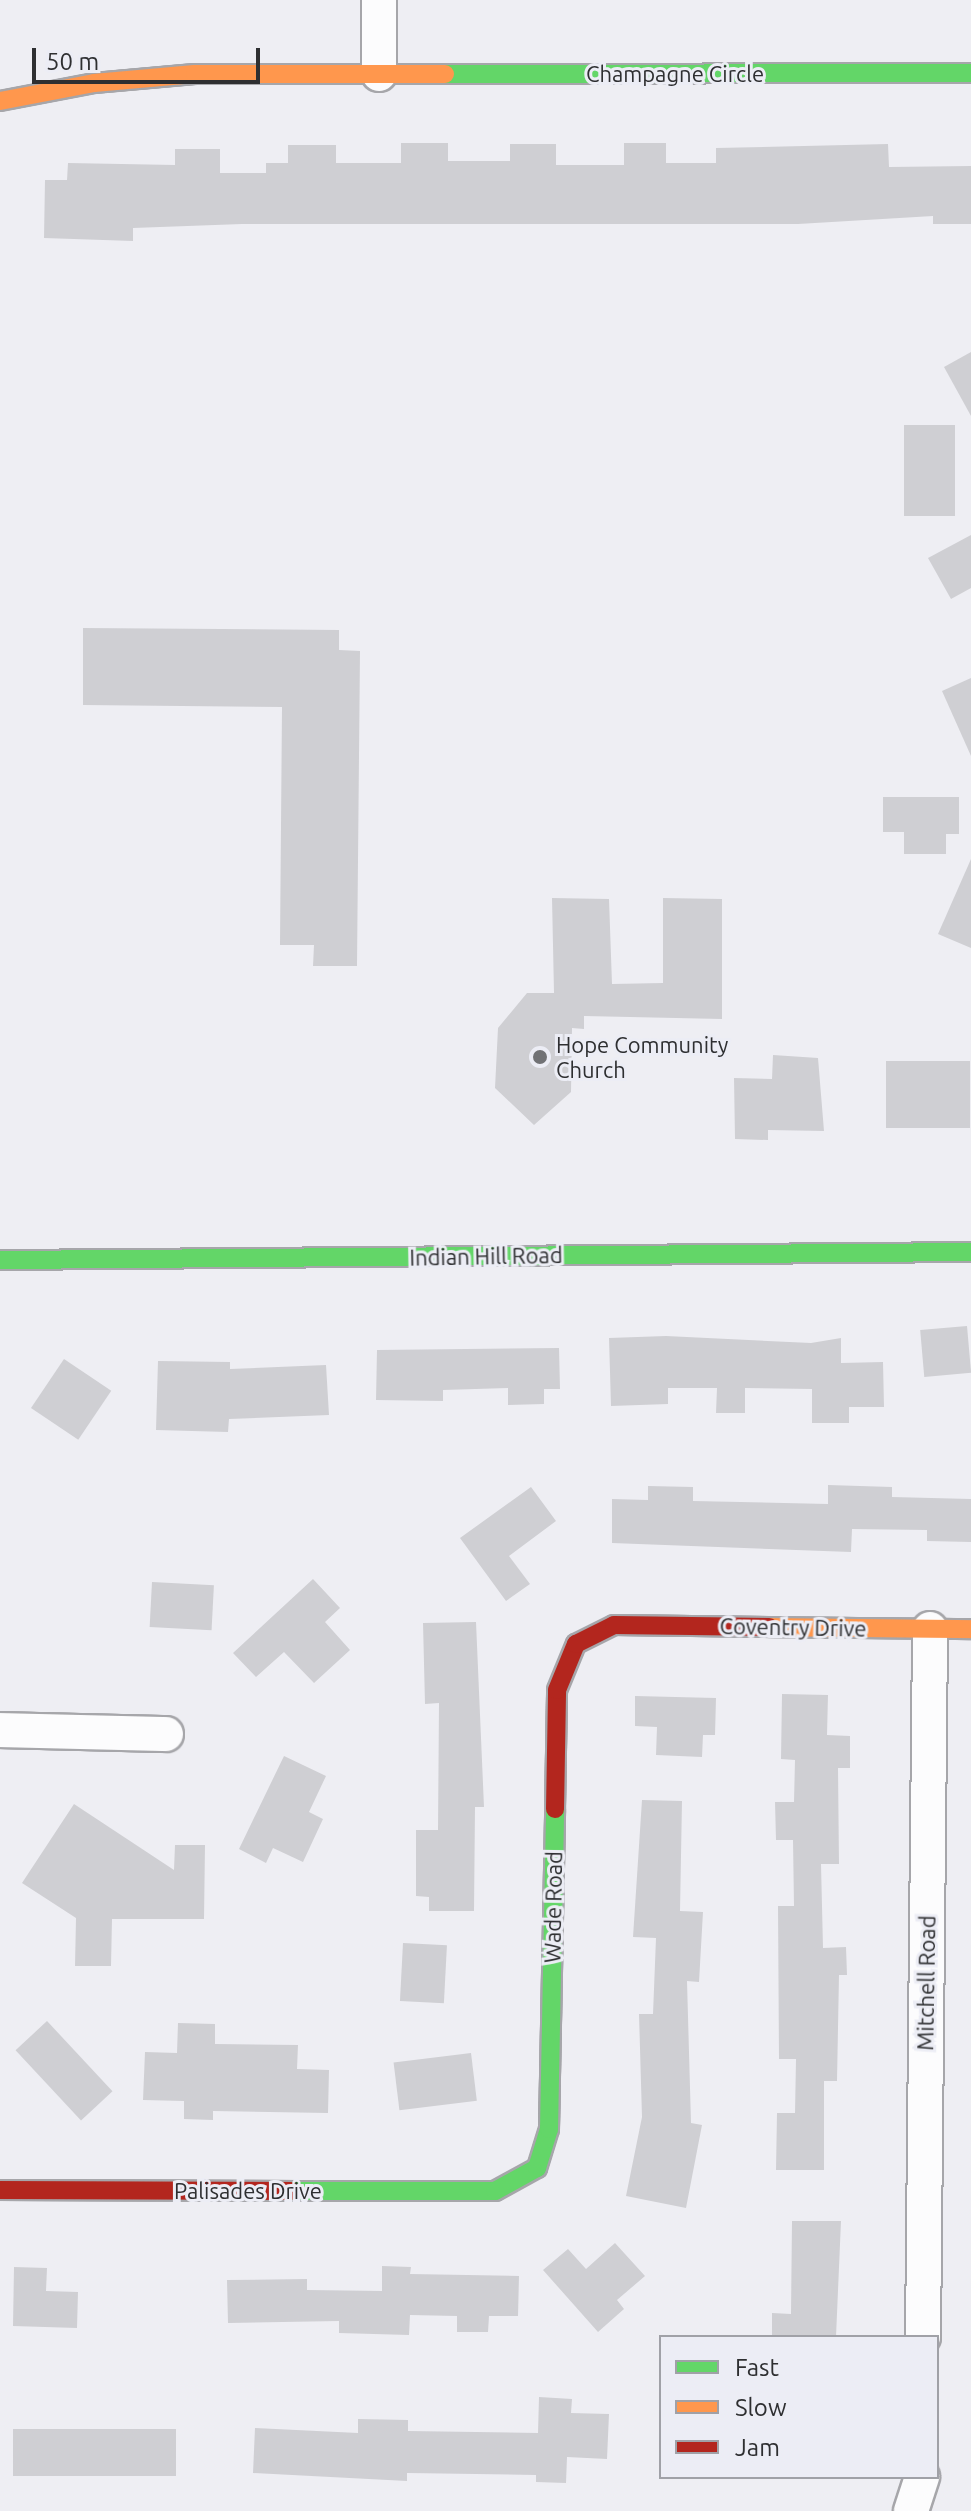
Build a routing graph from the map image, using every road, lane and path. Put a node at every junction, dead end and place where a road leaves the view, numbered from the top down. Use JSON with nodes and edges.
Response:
{"nodes":[{"id":1,"x":379,"y":0,"type":"edge"},
{"id":2,"x":971,"y":73,"type":"edge"},
{"id":3,"x":379,"y":74,"type":"junction"},
{"id":4,"x":0,"y":101,"type":"edge"},
{"id":5,"x":971,"y":1252,"type":"edge"},
{"id":6,"x":0,"y":1260,"type":"edge"},
{"id":7,"x":614,"y":1625,"type":"joint"},
{"id":8,"x":930,"y":1629,"type":"junction"},
{"id":9,"x":971,"y":1629,"type":"edge"},
{"id":10,"x":0,"y":1730,"type":"edge"},
{"id":11,"x":166,"y":1734,"type":"dead end"},
{"id":12,"x":0,"y":2190,"type":"edge"},
{"id":13,"x":495,"y":2191,"type":"joint"},
{"id":14,"x":923,"y":2335,"type":"edge"},
{"id":15,"x":921,"y":2479,"type":"edge"},
{"id":16,"x":911,"y":2511,"type":"edge"}],
"edges":[{"from":1,"to":3,"type":"street"},
{"from":2,"to":3,"type":"street","name":"Champagne Circle"},
{"from":3,"to":4,"type":"street","name":"Champagne Circle"},
{"from":5,"to":6,"type":"street","name":"Indian Hill Road"},
{"from":7,"to":8,"type":"street","name":"Coventry Drive"},
{"from":7,"to":13,"type":"street","name":"Wade Road"},
{"from":8,"to":9,"type":"street","name":"Coventry Drive"},
{"from":8,"to":14,"type":"street","name":"Mitchell Road"},
{"from":10,"to":11,"type":"street"},
{"from":12,"to":13,"type":"street","name":"Palisades Drive"},
{"from":15,"to":16,"type":"street"}]}
